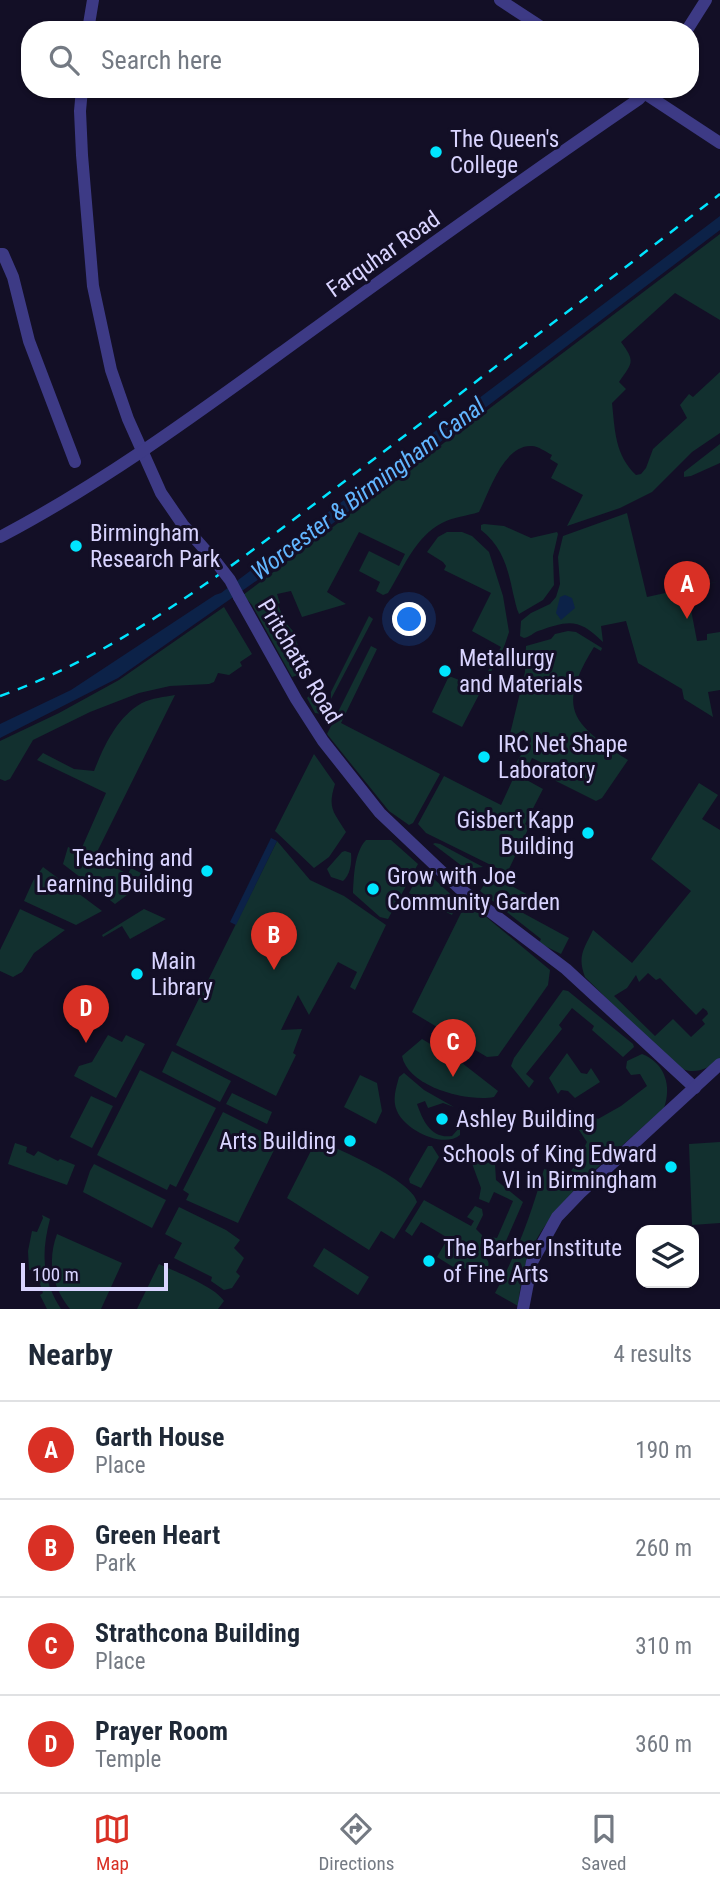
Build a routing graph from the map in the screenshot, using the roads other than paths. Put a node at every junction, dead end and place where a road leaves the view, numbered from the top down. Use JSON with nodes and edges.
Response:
{"nodes":[{"id":1,"x":93,"y":0,"type":"edge"},
{"id":2,"x":500,"y":0,"type":"edge"},
{"id":3,"x":706,"y":0,"type":"edge"},
{"id":4,"x":90,"y":21,"type":"edge"},
{"id":5,"x":532,"y":21,"type":"edge"},
{"id":6,"x":693,"y":21,"type":"edge"},
{"id":7,"x":81,"y":98,"type":"edge"},
{"id":8,"x":634,"y":98,"type":"edge"},
{"id":9,"x":654,"y":98,"type":"edge"},
{"id":10,"x":720,"y":143,"type":"edge"},
{"id":11,"x":0,"y":254,"type":"edge"},
{"id":12,"x":142,"y":452,"type":"junction"},
{"id":13,"x":75,"y":462,"type":"dead end"},
{"id":14,"x":0,"y":537,"type":"edge"},
{"id":15,"x":720,"y":1064,"type":"edge"},
{"id":16,"x":695,"y":1088,"type":"junction"},
{"id":17,"x":523,"y":1309,"type":"edge"}],
"edges":[{"from":1,"to":4,"type":"street"},
{"from":2,"to":5,"type":"street"},
{"from":3,"to":6,"type":"street"},
{"from":7,"to":12,"type":"street","name":"Pritchatts Road"},
{"from":8,"to":12,"type":"street","name":"Farquhar Road"},
{"from":9,"to":10,"type":"street"},
{"from":11,"to":13,"type":"street"},
{"from":12,"to":14,"type":"street","name":"Farquhar Road"},
{"from":12,"to":16,"type":"street","name":"Pritchatts Road","bridge":true},
{"from":15,"to":16,"type":"street"},
{"from":16,"to":17,"type":"street"}]}
